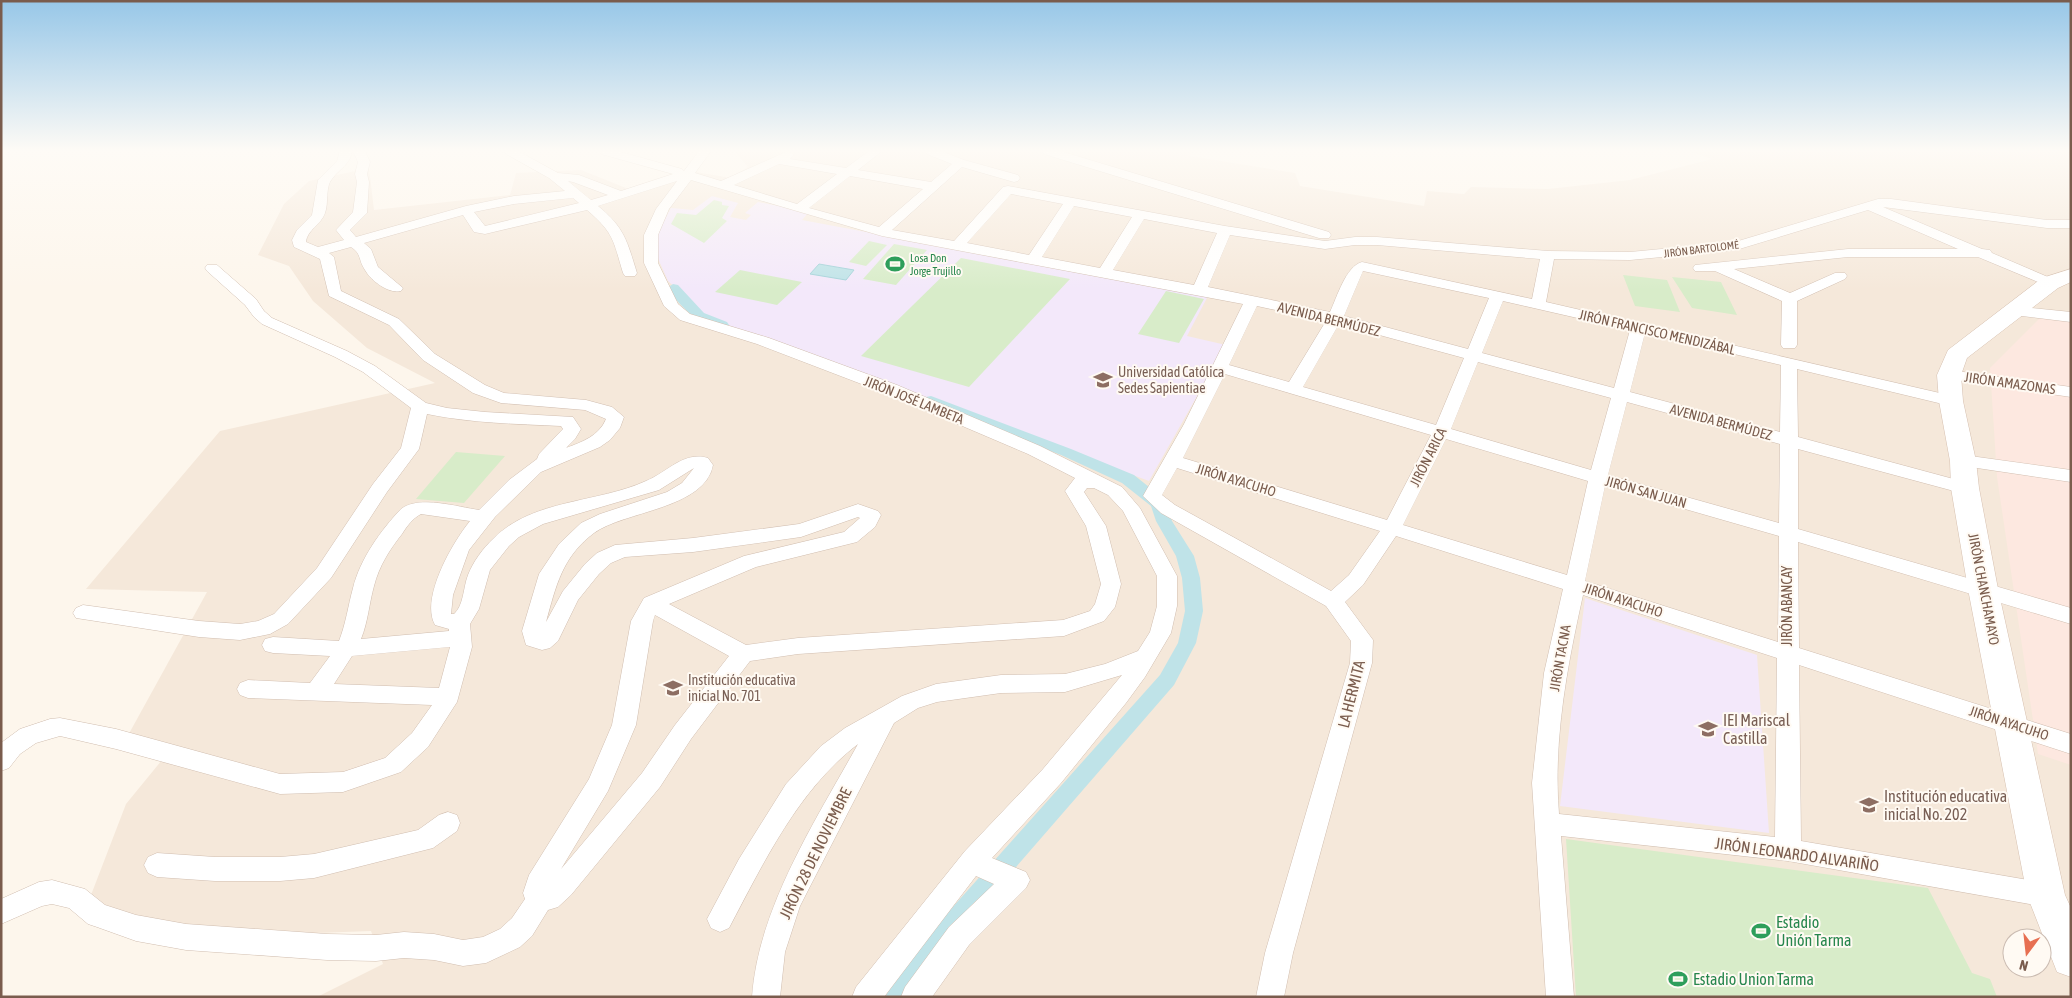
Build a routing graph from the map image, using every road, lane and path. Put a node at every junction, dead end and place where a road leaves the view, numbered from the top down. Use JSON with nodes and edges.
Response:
{"nodes":[{"id":1,"x":321,"y":198,"type":"edge"},
{"id":2,"x":361,"y":198,"type":"edge"},
{"id":3,"x":539,"y":198,"type":"edge"},
{"id":4,"x":580,"y":198,"type":"edge"},
{"id":5,"x":614,"y":198,"type":"edge"},
{"id":6,"x":669,"y":198,"type":"edge"},
{"id":7,"x":762,"y":198,"type":"edge"},
{"id":8,"x":815,"y":198,"type":"edge"},
{"id":9,"x":923,"y":198,"type":"edge"},
{"id":10,"x":999,"y":198,"type":"edge"},
{"id":11,"x":1059,"y":198,"type":"edge"},
{"id":12,"x":1204,"y":198,"type":"edge"},
{"id":13,"x":1071,"y":201,"type":"junction"},
{"id":14,"x":588,"y":204,"type":"junction"},
{"id":15,"x":1870,"y":206,"type":"junction"},
{"id":16,"x":800,"y":209,"type":"junction"},
{"id":17,"x":466,"y":210,"type":"junction"},
{"id":18,"x":1141,"y":214,"type":"junction"},
{"id":19,"x":2071,"y":224,"type":"edge"},
{"id":20,"x":1226,"y":230,"type":"junction"},
{"id":21,"x":882,"y":232,"type":"junction"},
{"id":22,"x":1355,"y":241,"type":"junction"},
{"id":23,"x":353,"y":242,"type":"junction"},
{"id":24,"x":1337,"y":244,"type":"junction"},
{"id":25,"x":957,"y":246,"type":"junction"},
{"id":26,"x":316,"y":252,"type":"junction"},
{"id":27,"x":1985,"y":253,"type":"junction"},
{"id":28,"x":1548,"y":255,"type":"junction"},
{"id":29,"x":1034,"y":258,"type":"junction"},
{"id":30,"x":1362,"y":266,"type":"junction"},
{"id":31,"x":212,"y":268,"type":"dead end"},
{"id":32,"x":1104,"y":272,"type":"junction"},
{"id":33,"x":630,"y":273,"type":"dead end"},
{"id":34,"x":1840,"y":276,"type":"dead end"},
{"id":35,"x":2061,"y":279,"type":"edge"},
{"id":36,"x":396,"y":288,"type":"dead end"},
{"id":37,"x":1199,"y":290,"type":"junction"},
{"id":38,"x":1497,"y":297,"type":"junction"},
{"id":39,"x":1790,"y":299,"type":"junction"},
{"id":40,"x":1252,"y":300,"type":"junction"},
{"id":41,"x":1538,"y":305,"type":"junction"},
{"id":42,"x":2011,"y":311,"type":"junction"},
{"id":43,"x":2071,"y":317,"type":"edge"},
{"id":44,"x":1335,"y":318,"type":"junction"},
{"id":45,"x":1639,"y":327,"type":"junction"},
{"id":46,"x":1789,"y":354,"type":"junction"},
{"id":47,"x":1473,"y":356,"type":"junction"},
{"id":48,"x":1221,"y":368,"type":"junction"},
{"id":49,"x":1949,"y":375,"type":"junction"},
{"id":50,"x":1293,"y":389,"type":"junction"},
{"id":51,"x":2071,"y":392,"type":"edge"},
{"id":52,"x":1619,"y":395,"type":"junction"},
{"id":53,"x":1951,"y":402,"type":"junction"},
{"id":54,"x":420,"y":407,"type":"junction"},
{"id":55,"x":1442,"y":433,"type":"junction"},
{"id":56,"x":1788,"y":439,"type":"junction"},
{"id":57,"x":1173,"y":461,"type":"junction"},
{"id":58,"x":537,"y":467,"type":"junction"},
{"id":59,"x":1964,"y":475,"type":"junction"},
{"id":60,"x":2071,"y":476,"type":"edge"},
{"id":61,"x":1598,"y":478,"type":"junction"},
{"id":62,"x":1097,"y":482,"type":"junction"},
{"id":63,"x":486,"y":517,"type":"junction"},
{"id":64,"x":1392,"y":528,"type":"junction"},
{"id":65,"x":1787,"y":532,"type":"junction"},
{"id":66,"x":1575,"y":584,"type":"junction"},
{"id":67,"x":1983,"y":589,"type":"junction"},
{"id":68,"x":1333,"y":601,"type":"junction"},
{"id":69,"x":651,"y":603,"type":"junction"},
{"id":70,"x":84,"y":612,"type":"dead end"},
{"id":71,"x":2071,"y":616,"type":"edge"},
{"id":72,"x":460,"y":629,"type":"junction"},
{"id":73,"x":273,"y":645,"type":"dead end"},
{"id":74,"x":345,"y":649,"type":"junction"},
{"id":75,"x":1788,"y":653,"type":"junction"},
{"id":76,"x":743,"y":654,"type":"junction"},
{"id":77,"x":1145,"y":657,"type":"junction"},
{"id":78,"x":248,"y":689,"type":"dead end"},
{"id":79,"x":316,"y":691,"type":"junction"},
{"id":80,"x":447,"y":697,"type":"junction"},
{"id":81,"x":885,"y":717,"type":"junction"},
{"id":82,"x":2012,"y":724,"type":"junction"},
{"id":83,"x":2071,"y":744,"type":"edge"},
{"id":84,"x":1,"y":761,"type":"edge"},
{"id":85,"x":448,"y":823,"type":"dead end"},
{"id":86,"x":1547,"y":824,"type":"junction"},
{"id":87,"x":1788,"y":850,"type":"junction"},
{"id":88,"x":977,"y":862,"type":"junction"},
{"id":89,"x":157,"y":865,"type":"dead end"},
{"id":90,"x":2046,"y":895,"type":"junction"},
{"id":91,"x":541,"y":898,"type":"junction"},
{"id":92,"x":1,"y":912,"type":"edge"},
{"id":93,"x":720,"y":919,"type":"dead end"},
{"id":94,"x":2071,"y":958,"type":"edge"},
{"id":95,"x":766,"y":997,"type":"edge"},
{"id":96,"x":866,"y":997,"type":"edge"},
{"id":97,"x":916,"y":997,"type":"edge"},
{"id":98,"x":1270,"y":997,"type":"edge"},
{"id":99,"x":1560,"y":997,"type":"edge"}],
"edges":[{"from":1,"to":26,"type":"street"},
{"from":2,"to":23,"type":"street"},
{"from":3,"to":17,"type":"street"},
{"from":4,"to":14,"type":"street"},
{"from":5,"to":14,"type":"street"},
{"from":6,"to":62,"type":"street","name":"JIRÓN JOSÉ LAMBETA"},
{"from":7,"to":16,"type":"street","name":"AVENIDA BERMÚDEZ"},
{"from":8,"to":16,"type":"street"},
{"from":9,"to":21,"type":"street"},
{"from":10,"to":25,"type":"street"},
{"from":11,"to":13,"type":"street","name":"JIRÓN BARTOLOMÉ"},
{"from":12,"to":22,"type":"street","name":"JIRÓN BARTOLOMÉ"},
{"from":13,"to":18,"type":"street","name":"JIRÓN BARTOLOMÉ"},
{"from":13,"to":29,"type":"street"},
{"from":14,"to":17,"type":"street"},
{"from":14,"to":33,"type":"street"},
{"from":15,"to":19,"type":"street","name":"JIRÓN BARTOLOMÉ"},
{"from":15,"to":27,"type":"street"},
{"from":15,"to":28,"type":"street","name":"JIRÓN BARTOLOMÉ"},
{"from":16,"to":21,"type":"street","name":"AVENIDA BERMÚDEZ"},
{"from":17,"to":23,"type":"street"},
{"from":18,"to":20,"type":"street","name":"JIRÓN BARTOLOMÉ"},
{"from":18,"to":32,"type":"street"},
{"from":20,"to":24,"type":"street","name":"JIRÓN BARTOLOMÉ"},
{"from":20,"to":37,"type":"street"},
{"from":21,"to":25,"type":"street","name":"AVENIDA BERMÚDEZ"},
{"from":22,"to":24,"type":"street","name":"JIRÓN BARTOLOMÉ"},
{"from":22,"to":28,"type":"street","name":"JIRÓN BARTOLOMÉ"},
{"from":23,"to":26,"type":"street"},
{"from":23,"to":36,"type":"street"},
{"from":24,"to":30,"type":"street"},
{"from":25,"to":29,"type":"street","name":"AVENIDA BERMÚDEZ"},
{"from":26,"to":58,"type":"street"},
{"from":27,"to":35,"type":"street"},
{"from":27,"to":39,"type":"street"},
{"from":28,"to":41,"type":"street"},
{"from":29,"to":32,"type":"street","name":"AVENIDA BERMÚDEZ"},
{"from":30,"to":38,"type":"street","name":"JIRÓN FRANCISCO MENDIZÁBAL"},
{"from":30,"to":44,"type":"street"},
{"from":31,"to":54,"type":"street"},
{"from":32,"to":37,"type":"street","name":"AVENIDA BERMÚDEZ"},
{"from":34,"to":39,"type":"street"},
{"from":35,"to":42,"type":"main road","name":"JIRÓN CHANCHAMAYO"},
{"from":37,"to":40,"type":"street","name":"AVENIDA BERMÚDEZ"},
{"from":38,"to":41,"type":"street","name":"JIRÓN FRANCISCO MENDIZÁBAL"},
{"from":38,"to":47,"type":"street","name":"JIRÓN ARICA"},
{"from":39,"to":46,"type":"street","name":"JIRÓN ABANCAY"},
{"from":40,"to":44,"type":"street","name":"AVENIDA BERMÚDEZ"},
{"from":40,"to":48,"type":"street"},
{"from":41,"to":45,"type":"street","name":"JIRÓN FRANCISCO MENDIZÁBAL"},
{"from":42,"to":43,"type":"street"},
{"from":42,"to":49,"type":"main road","name":"JIRÓN CHANCHAMAYO"},
{"from":44,"to":47,"type":"street","name":"AVENIDA BERMÚDEZ"},
{"from":44,"to":50,"type":"street"},
{"from":45,"to":46,"type":"street","name":"JIRÓN FRANCISCO MENDIZÁBAL"},
{"from":45,"to":52,"type":"street","name":"JIRÓN TACNA"},
{"from":46,"to":53,"type":"street","name":"JIRÓN FRANCISCO MENDIZÁBAL"},
{"from":46,"to":56,"type":"street","name":"JIRÓN ABANCAY"},
{"from":47,"to":52,"type":"street","name":"AVENIDA BERMÚDEZ"},
{"from":47,"to":55,"type":"street","name":"JIRÓN ARICA"},
{"from":48,"to":50,"type":"street","name":"JIRÓN SAN JUAN"},
{"from":48,"to":57,"type":"street"},
{"from":49,"to":51,"type":"street","name":"JIRÓN AMAZONAS"},
{"from":49,"to":53,"type":"main road","name":"JIRÓN CHANCHAMAYO"},
{"from":50,"to":55,"type":"street","name":"JIRÓN SAN JUAN"},
{"from":52,"to":56,"type":"street","name":"AVENIDA BERMÚDEZ"},
{"from":52,"to":61,"type":"street","name":"JIRÓN TACNA"},
{"from":53,"to":59,"type":"main road","name":"JIRÓN CHANCHAMAYO"},
{"from":54,"to":58,"type":"street"},
{"from":54,"to":70,"type":"street"},
{"from":55,"to":61,"type":"street","name":"JIRÓN SAN JUAN"},
{"from":55,"to":64,"type":"street","name":"JIRÓN ARICA"},
{"from":56,"to":59,"type":"street","name":"AVENIDA BERMÚDEZ"},
{"from":56,"to":65,"type":"street","name":"JIRÓN ABANCAY"},
{"from":57,"to":64,"type":"street","name":"JIRÓN AYACUHO"},
{"from":57,"to":68,"type":"street","name":"LA HERMITA"},
{"from":58,"to":63,"type":"street"},
{"from":59,"to":60,"type":"street","name":"AVENIDA BERMÚDEZ"},
{"from":59,"to":67,"type":"main road","name":"JIRÓN CHANCHAMAYO"},
{"from":61,"to":65,"type":"street","name":"JIRÓN SAN JUAN"},
{"from":61,"to":66,"type":"street","name":"JIRÓN TACNA"},
{"from":62,"to":76,"type":"street"},
{"from":62,"to":77,"type":"street","name":"JIRÓN JOSÉ LAMBETA"},
{"from":63,"to":72,"type":"street"},
{"from":63,"to":74,"type":"street"},
{"from":64,"to":66,"type":"street","name":"JIRÓN AYACUHO"},
{"from":64,"to":68,"type":"street","name":"JIRÓN ARICA"},
{"from":65,"to":67,"type":"street","name":"JIRÓN SAN JUAN"},
{"from":65,"to":75,"type":"street","name":"JIRÓN ABANCAY"},
{"from":66,"to":75,"type":"street","name":"JIRÓN AYACUHO"},
{"from":66,"to":86,"type":"street","name":"JIRÓN TACNA"},
{"from":67,"to":71,"type":"street","name":"JIRÓN SAN JUAN"},
{"from":67,"to":82,"type":"main road","name":"JIRÓN CHANCHAMAYO"},
{"from":68,"to":98,"type":"street","name":"LA HERMITA"},
{"from":69,"to":72,"type":"street"},
{"from":69,"to":76,"type":"street"},
{"from":69,"to":91,"type":"street"},
{"from":72,"to":74,"type":"street"},
{"from":72,"to":80,"type":"street"},
{"from":73,"to":74,"type":"street"},
{"from":74,"to":79,"type":"street"},
{"from":75,"to":82,"type":"street","name":"JIRÓN AYACUHO"},
{"from":75,"to":87,"type":"street","name":"JIRÓN ABANCAY"},
{"from":76,"to":91,"type":"street"},
{"from":77,"to":81,"type":"street"},
{"from":77,"to":88,"type":"street"},
{"from":78,"to":79,"type":"street"},
{"from":79,"to":80,"type":"street"},
{"from":80,"to":84,"type":"street"},
{"from":81,"to":93,"type":"street"},
{"from":81,"to":95,"type":"street","name":"JIRÓN 28 DE NOVIEMBRE"},
{"from":82,"to":83,"type":"street","name":"JIRÓN AYACUHO"},
{"from":82,"to":90,"type":"main road","name":"JIRÓN CHANCHAMAYO"},
{"from":85,"to":89,"type":"street"},
{"from":86,"to":87,"type":"street","name":"JIRÓN LEONARDO ALVARIÑO"},
{"from":86,"to":99,"type":"street","name":"JIRÓN TACNA"},
{"from":87,"to":90,"type":"street","name":"JIRÓN LEONARDO ALVARIÑO"},
{"from":88,"to":96,"type":"street"},
{"from":88,"to":97,"type":"street"},
{"from":90,"to":94,"type":"main road","name":"JIRÓN CHANCHAMAYO"},
{"from":91,"to":92,"type":"street"}]}
